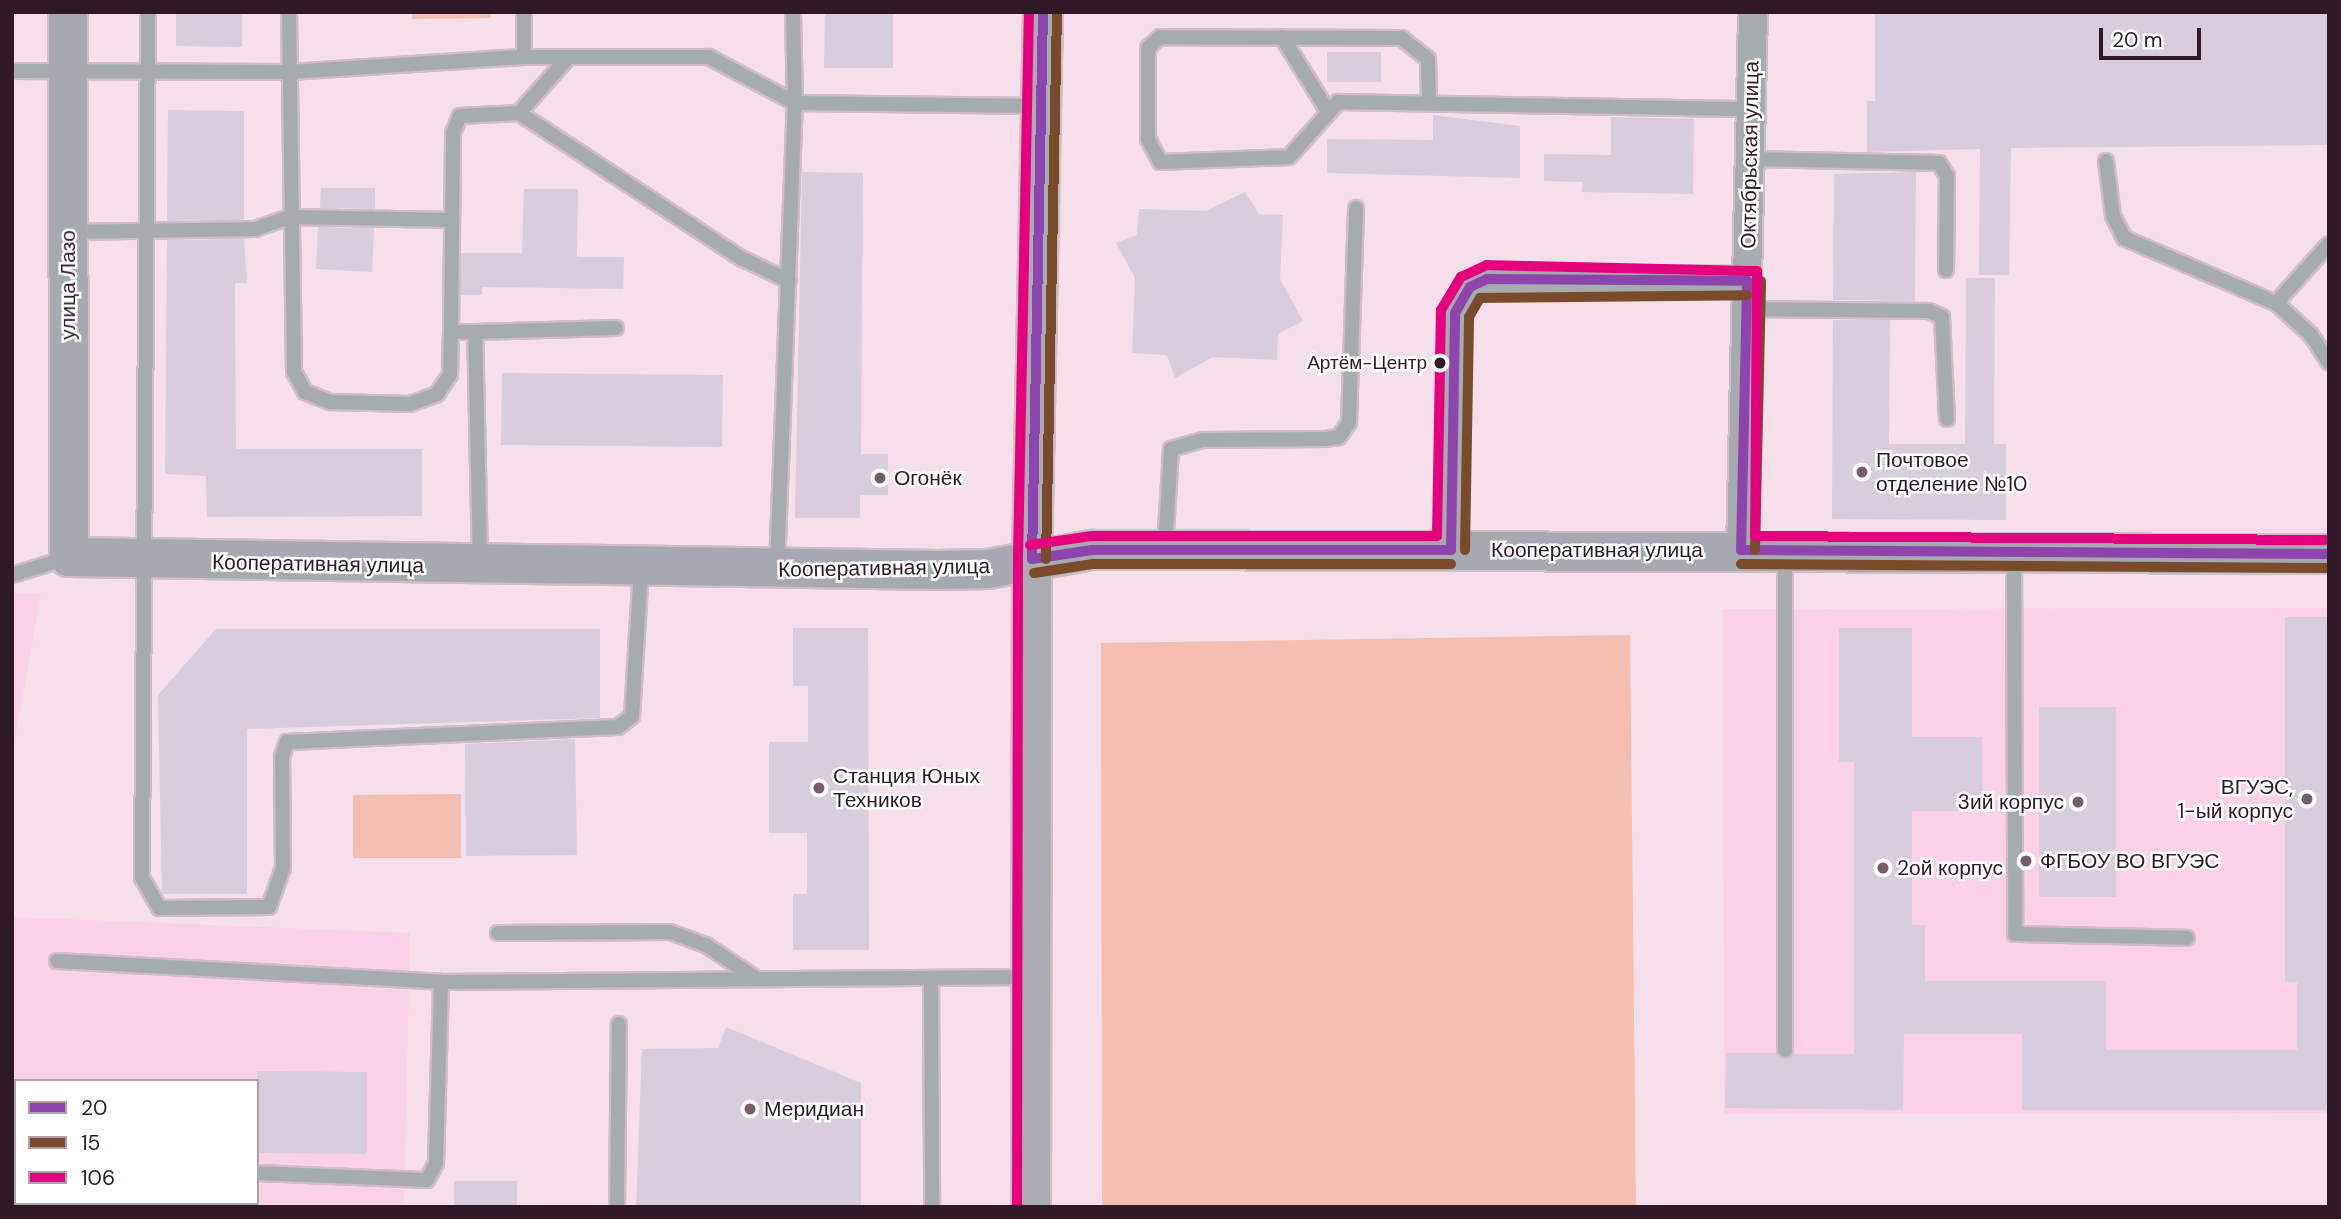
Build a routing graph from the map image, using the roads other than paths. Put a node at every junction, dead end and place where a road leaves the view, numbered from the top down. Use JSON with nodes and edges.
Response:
{"nodes":[{"id":1,"x":68,"y":12,"type":"edge"},
{"id":2,"x":148,"y":12,"type":"edge"},
{"id":3,"x":289,"y":12,"type":"edge"},
{"id":4,"x":524,"y":12,"type":"edge"},
{"id":5,"x":793,"y":12,"type":"edge"},
{"id":6,"x":1044,"y":12,"type":"edge"},
{"id":7,"x":1753,"y":12,"type":"edge"},
{"id":8,"x":1282,"y":37,"type":"junction"},
{"id":9,"x":524,"y":57,"type":"junction"},
{"id":10,"x":567,"y":59,"type":"junction"},
{"id":11,"x":68,"y":70,"type":"junction"},
{"id":12,"x":12,"y":71,"type":"edge"},
{"id":13,"x":148,"y":71,"type":"junction"},
{"id":14,"x":289,"y":72,"type":"junction"},
{"id":15,"x":795,"y":103,"type":"junction"},
{"id":16,"x":1429,"y":103,"type":"junction"},
{"id":17,"x":1042,"y":106,"type":"junction"},
{"id":18,"x":1751,"y":109,"type":"junction"},
{"id":19,"x":1327,"y":110,"type":"junction"},
{"id":20,"x":519,"y":113,"type":"junction"},
{"id":21,"x":1750,"y":159,"type":"junction"},
{"id":22,"x":2105,"y":161,"type":"dead end"},
{"id":23,"x":1356,"y":208,"type":"dead end"},
{"id":24,"x":290,"y":217,"type":"junction"},
{"id":25,"x":451,"y":220,"type":"junction"},
{"id":26,"x":146,"y":230,"type":"junction"},
{"id":27,"x":68,"y":232,"type":"junction"},
{"id":28,"x":2329,"y":244,"type":"edge"},
{"id":29,"x":1946,"y":270,"type":"dead end"},
{"id":30,"x":789,"y":281,"type":"junction"},
{"id":31,"x":1747,"y":281,"type":"junction"},
{"id":32,"x":2276,"y":303,"type":"junction"},
{"id":33,"x":1746,"y":309,"type":"junction"},
{"id":34,"x":616,"y":328,"type":"dead end"},
{"id":35,"x":451,"y":332,"type":"junction"},
{"id":36,"x":475,"y":332,"type":"junction"},
{"id":37,"x":2329,"y":363,"type":"edge"},
{"id":38,"x":1947,"y":419,"type":"dead end"},
{"id":39,"x":1164,"y":549,"type":"junction"},
{"id":40,"x":1451,"y":550,"type":"junction"},
{"id":41,"x":1741,"y":550,"type":"junction"},
{"id":42,"x":2014,"y":551,"type":"junction"},
{"id":43,"x":1784,"y":552,"type":"junction"},
{"id":44,"x":2329,"y":554,"type":"edge"},
{"id":45,"x":69,"y":557,"type":"junction"},
{"id":46,"x":1032,"y":558,"type":"junction"},
{"id":47,"x":143,"y":559,"type":"junction"},
{"id":48,"x":480,"y":568,"type":"junction"},
{"id":49,"x":641,"y":570,"type":"junction"},
{"id":50,"x":777,"y":570,"type":"junction"},
{"id":51,"x":12,"y":575,"type":"edge"},
{"id":52,"x":498,"y":933,"type":"dead end"},
{"id":53,"x":2187,"y":938,"type":"dead end"},
{"id":54,"x":57,"y":961,"type":"dead end"},
{"id":55,"x":1031,"y":977,"type":"junction"},
{"id":56,"x":757,"y":979,"type":"junction"},
{"id":57,"x":931,"y":979,"type":"junction"},
{"id":58,"x":441,"y":982,"type":"junction"},
{"id":59,"x":620,"y":1024,"type":"dead end"},
{"id":60,"x":1785,"y":1050,"type":"dead end"},
{"id":61,"x":259,"y":1173,"type":"edge"},
{"id":62,"x":617,"y":1207,"type":"edge"},
{"id":63,"x":932,"y":1207,"type":"edge"},
{"id":64,"x":1031,"y":1207,"type":"edge"}],
"edges":[{"from":1,"to":11,"type":"main road","name":"улица Лазо"},
{"from":2,"to":13,"type":"lane"},
{"from":3,"to":14,"type":"lane"},
{"from":4,"to":9,"type":"lane"},
{"from":5,"to":15,"type":"lane"},
{"from":6,"to":17,"type":"main road"},
{"from":7,"to":18,"type":"street","name":"Октябрьская улица"},
{"from":8,"to":16,"type":"lane"},
{"from":8,"to":19,"type":"lane"},
{"from":8,"to":19,"type":"lane"},
{"from":9,"to":10,"type":"lane"},
{"from":9,"to":14,"type":"lane"},
{"from":10,"to":15,"type":"lane"},
{"from":10,"to":20,"type":"lane"},
{"from":11,"to":12,"type":"lane"},
{"from":11,"to":13,"type":"lane"},
{"from":11,"to":27,"type":"main road","name":"улица Лазо"},
{"from":13,"to":14,"type":"lane"},
{"from":13,"to":26,"type":"lane"},
{"from":14,"to":24,"type":"lane"},
{"from":15,"to":17,"type":"lane"},
{"from":15,"to":30,"type":"lane"},
{"from":16,"to":18,"type":"lane"},
{"from":16,"to":19,"type":"lane"},
{"from":17,"to":46,"type":"main road"},
{"from":18,"to":21,"type":"street","name":"Октябрьская улица"},
{"from":20,"to":25,"type":"lane"},
{"from":20,"to":30,"type":"lane"},
{"from":21,"to":29,"type":"lane"},
{"from":21,"to":31,"type":"street","name":"Октябрьская улица"},
{"from":22,"to":32,"type":"lane"},
{"from":23,"to":39,"type":"lane"},
{"from":24,"to":25,"type":"lane"},
{"from":24,"to":26,"type":"lane"},
{"from":24,"to":35,"type":"lane"},
{"from":25,"to":35,"type":"lane"},
{"from":26,"to":27,"type":"lane"},
{"from":26,"to":47,"type":"lane"},
{"from":27,"to":45,"type":"main road","name":"улица Лазо"},
{"from":28,"to":32,"type":"lane"},
{"from":30,"to":50,"type":"lane"},
{"from":31,"to":33,"type":"street","name":"Октябрьская улица"},
{"from":31,"to":40,"type":"street"},
{"from":32,"to":37,"type":"lane"},
{"from":33,"to":38,"type":"lane"},
{"from":33,"to":41,"type":"street","name":"Октябрьская улица"},
{"from":34,"to":36,"type":"lane"},
{"from":35,"to":36,"type":"lane"},
{"from":36,"to":48,"type":"lane"},
{"from":39,"to":40,"type":"main road","name":"Кооперативная улица"},
{"from":39,"to":46,"type":"main road","name":"Кооперативная улица"},
{"from":40,"to":41,"type":"main road","name":"Кооперативная улица"},
{"from":41,"to":43,"type":"main road","name":"Кооперативная улица"},
{"from":42,"to":43,"type":"main road","name":"Кооперативная улица"},
{"from":42,"to":44,"type":"main road","name":"Кооперативная улица"},
{"from":42,"to":53,"type":"lane"},
{"from":43,"to":60,"type":"lane"},
{"from":45,"to":47,"type":"main road","name":"Кооперативная улица"},
{"from":45,"to":51,"type":"lane"},
{"from":46,"to":50,"type":"main road","name":"Кооперативная улица"},
{"from":46,"to":55,"type":"main road"},
{"from":47,"to":48,"type":"main road","name":"Кооперативная улица"},
{"from":47,"to":49,"type":"lane"},
{"from":48,"to":49,"type":"main road","name":"Кооперативная улица"},
{"from":49,"to":50,"type":"main road","name":"Кооперативная улица"},
{"from":52,"to":56,"type":"lane"},
{"from":54,"to":58,"type":"lane"},
{"from":55,"to":57,"type":"lane"},
{"from":55,"to":64,"type":"main road"},
{"from":56,"to":57,"type":"lane"},
{"from":56,"to":58,"type":"lane"},
{"from":57,"to":63,"type":"lane"},
{"from":58,"to":61,"type":"lane"},
{"from":59,"to":62,"type":"lane"}]}
